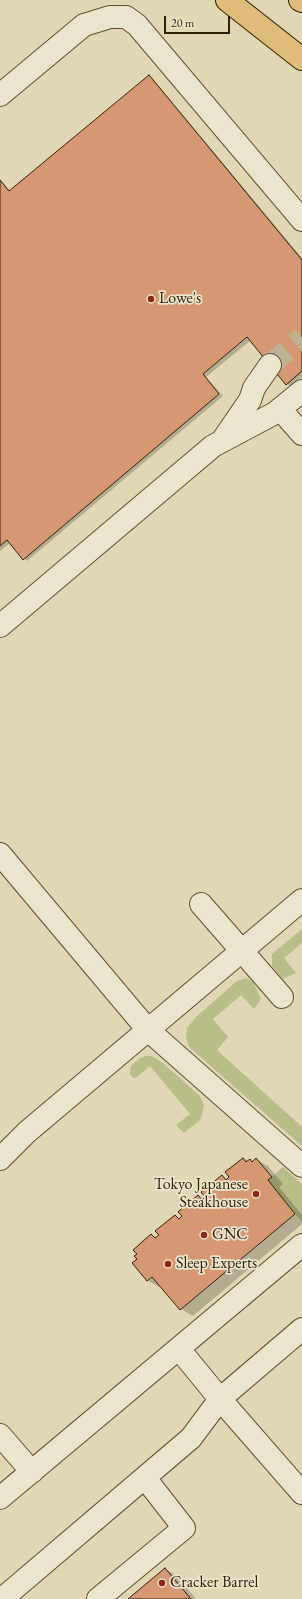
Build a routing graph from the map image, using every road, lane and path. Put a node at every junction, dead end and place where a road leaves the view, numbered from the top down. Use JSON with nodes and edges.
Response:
{"nodes":[{"id":1,"x":227,"y":0,"type":"edge"},
{"id":2,"x":302,"y":58,"type":"edge"},
{"id":3,"x":0,"y":95,"type":"edge"},
{"id":4,"x":302,"y":220,"type":"edge"},
{"id":5,"x":270,"y":365,"type":"tunnel mouth"},
{"id":6,"x":302,"y":391,"type":"edge"},
{"id":7,"x":280,"y":409,"type":"junction"},
{"id":8,"x":302,"y":434,"type":"edge"},
{"id":9,"x":223,"y":440,"type":"junction"},
{"id":10,"x":0,"y":626,"type":"edge"},
{"id":11,"x":0,"y":854,"type":"edge"},
{"id":12,"x":302,"y":900,"type":"edge"},
{"id":13,"x":201,"y":904,"type":"dead end"},
{"id":14,"x":242,"y":950,"type":"junction"},
{"id":15,"x":282,"y":997,"type":"dead end"},
{"id":16,"x":148,"y":1030,"type":"junction"},
{"id":17,"x":0,"y":1158,"type":"edge"},
{"id":18,"x":302,"y":1166,"type":"edge"},
{"id":19,"x":302,"y":1245,"type":"edge"},
{"id":20,"x":302,"y":1329,"type":"edge"},
{"id":21,"x":179,"y":1349,"type":"junction"},
{"id":22,"x":220,"y":1399,"type":"junction"},
{"id":23,"x":0,"y":1435,"type":"edge"},
{"id":24,"x":32,"y":1472,"type":"junction"},
{"id":25,"x":145,"y":1478,"type":"junction"},
{"id":26,"x":302,"y":1493,"type":"edge"},
{"id":27,"x":0,"y":1498,"type":"edge"},
{"id":28,"x":2,"y":1599,"type":"edge"},
{"id":29,"x":98,"y":1599,"type":"edge"}],
"edges":[{"from":1,"to":2,"type":"main road"},
{"from":3,"to":4,"type":"lane"},
{"from":5,"to":9,"type":"lane"},
{"from":6,"to":7,"type":"lane"},
{"from":7,"to":8,"type":"lane"},
{"from":7,"to":9,"type":"lane"},
{"from":9,"to":10,"type":"lane"},
{"from":11,"to":16,"type":"lane"},
{"from":12,"to":14,"type":"lane"},
{"from":13,"to":14,"type":"lane"},
{"from":14,"to":15,"type":"lane"},
{"from":14,"to":16,"type":"lane"},
{"from":16,"to":17,"type":"lane"},
{"from":16,"to":18,"type":"lane"},
{"from":19,"to":21,"type":"lane"},
{"from":20,"to":22,"type":"lane"},
{"from":21,"to":22,"type":"lane"},
{"from":21,"to":24,"type":"lane"},
{"from":22,"to":25,"type":"lane"},
{"from":22,"to":26,"type":"lane"},
{"from":23,"to":24,"type":"lane"},
{"from":24,"to":27,"type":"lane"},
{"from":25,"to":28,"type":"lane"},
{"from":25,"to":29,"type":"lane"}]}
